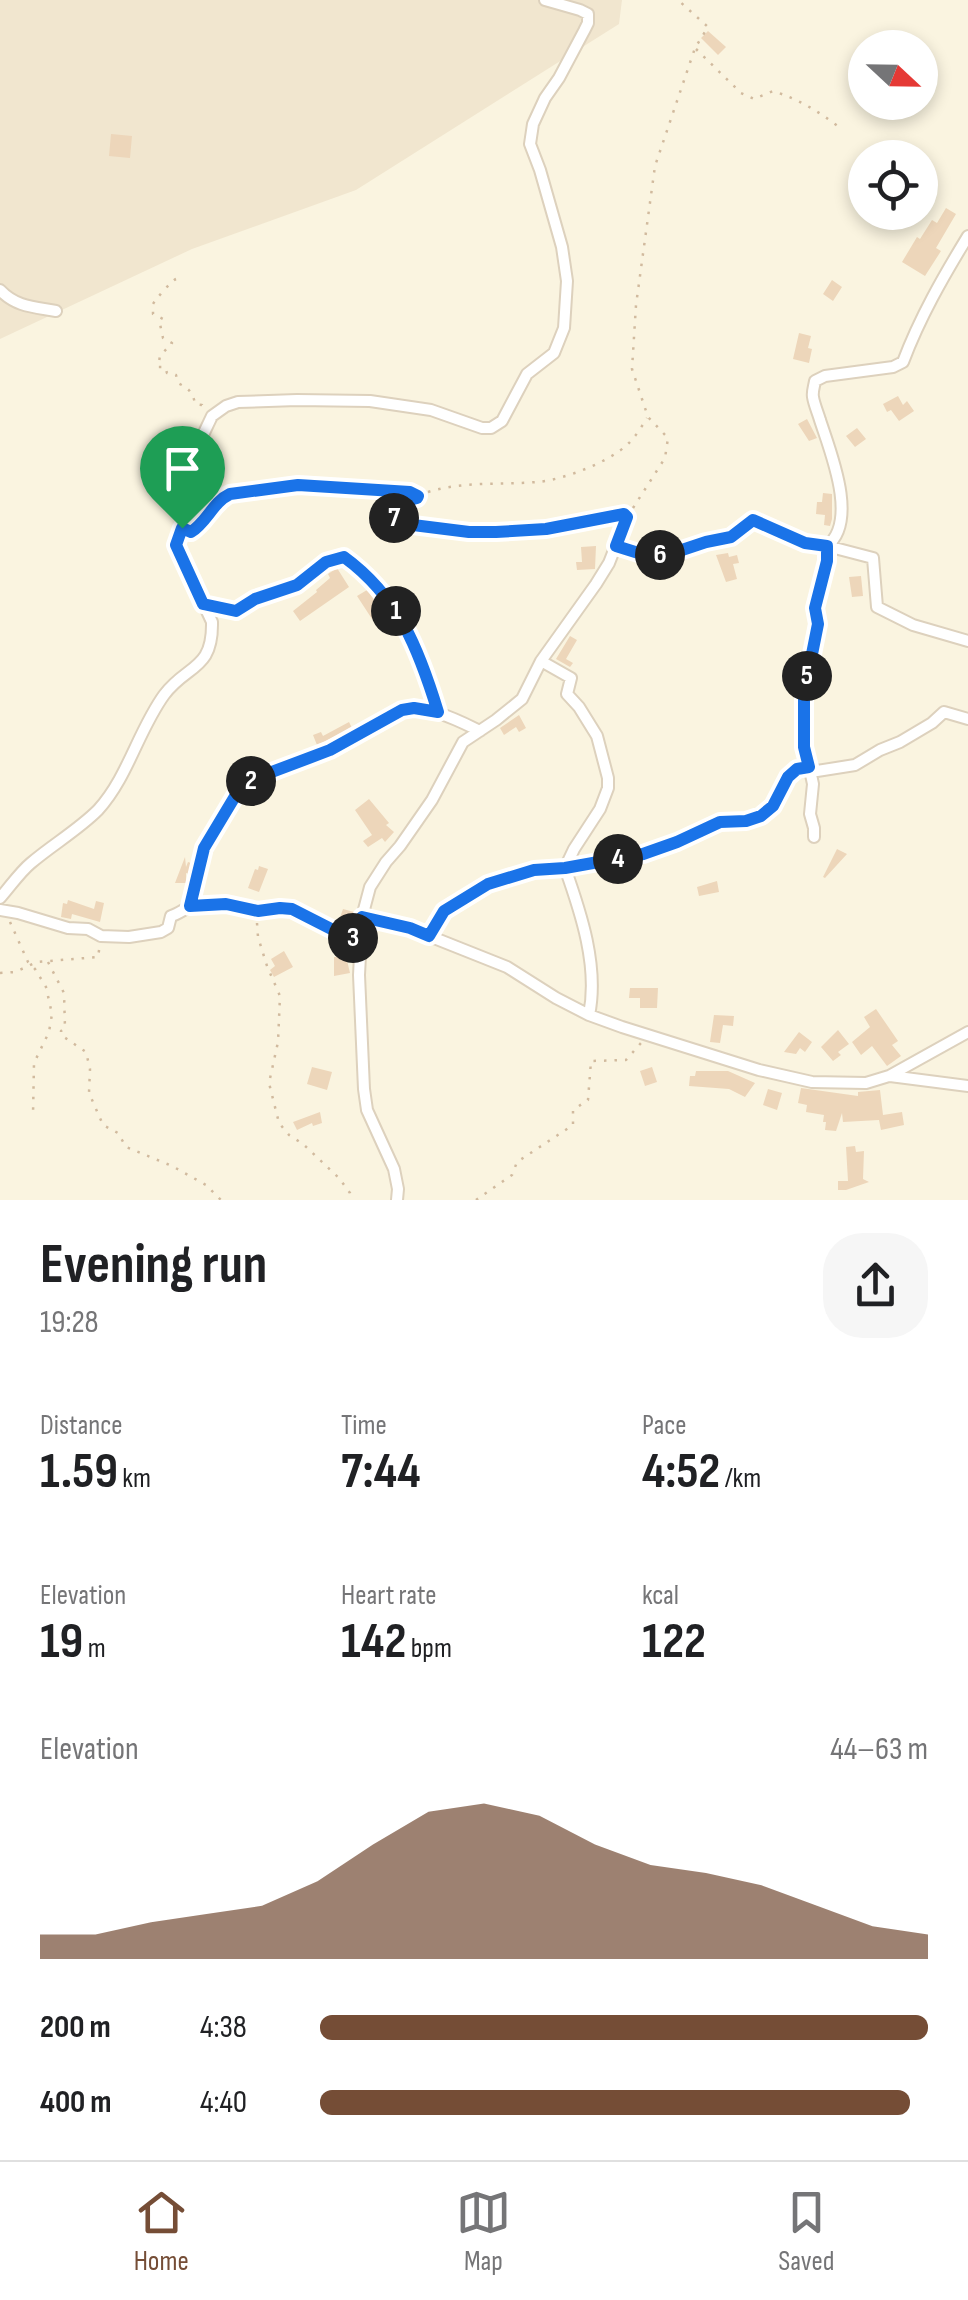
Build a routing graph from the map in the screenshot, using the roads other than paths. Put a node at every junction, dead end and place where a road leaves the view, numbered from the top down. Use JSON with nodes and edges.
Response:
{"nodes":[{"id":1,"x":544,"y":0,"type":"edge"},
{"id":2,"x":968,"y":236,"type":"edge"},
{"id":3,"x":0,"y":290,"type":"edge"},
{"id":4,"x":56,"y":310,"type":"dead end"},
{"id":5,"x":182,"y":528,"type":"junction"},
{"id":6,"x":616,"y":546,"type":"junction"},
{"id":7,"x":827,"y":546,"type":"junction"},
{"id":8,"x":203,"y":604,"type":"junction"},
{"id":9,"x":968,"y":641,"type":"edge"},
{"id":10,"x":541,"y":662,"type":"junction"},
{"id":11,"x":438,"y":712,"type":"junction"},
{"id":12,"x":968,"y":718,"type":"edge"},
{"id":13,"x":480,"y":731,"type":"junction"},
{"id":14,"x":809,"y":767,"type":"junction"},
{"id":15,"x":814,"y":837,"type":"dead end"},
{"id":16,"x":565,"y":868,"type":"junction"},
{"id":17,"x":0,"y":898,"type":"edge"},
{"id":18,"x":190,"y":906,"type":"junction"},
{"id":19,"x":3,"y":911,"type":"edge"},
{"id":20,"x":362,"y":917,"type":"junction"},
{"id":21,"x":429,"y":936,"type":"junction"},
{"id":22,"x":361,"y":939,"type":"junction"},
{"id":23,"x":589,"y":1014,"type":"junction"},
{"id":24,"x":968,"y":1032,"type":"edge"},
{"id":25,"x":889,"y":1076,"type":"junction"},
{"id":26,"x":968,"y":1086,"type":"edge"},
{"id":27,"x":397,"y":1200,"type":"edge"}],
"edges":[{"from":1,"to":5,"type":"street"},
{"from":2,"to":7,"type":"street"},
{"from":3,"to":4,"type":"street"},
{"from":5,"to":6,"type":"street"},
{"from":5,"to":8,"type":"street"},
{"from":6,"to":7,"type":"street"},
{"from":6,"to":10,"type":"street"},
{"from":7,"to":9,"type":"street"},
{"from":7,"to":14,"type":"street"},
{"from":8,"to":11,"type":"street"},
{"from":8,"to":17,"type":"street"},
{"from":10,"to":13,"type":"street"},
{"from":10,"to":16,"type":"street"},
{"from":11,"to":13,"type":"street"},
{"from":11,"to":18,"type":"street"},
{"from":12,"to":14,"type":"street"},
{"from":13,"to":20,"type":"street"},
{"from":14,"to":15,"type":"street"},
{"from":14,"to":16,"type":"street"},
{"from":16,"to":21,"type":"street"},
{"from":16,"to":23,"type":"street"},
{"from":18,"to":19,"type":"street"},
{"from":18,"to":22,"type":"street"},
{"from":20,"to":21,"type":"street"},
{"from":20,"to":22,"type":"street"},
{"from":21,"to":23,"type":"street"},
{"from":22,"to":27,"type":"street"},
{"from":23,"to":25,"type":"street"},
{"from":24,"to":25,"type":"street"},
{"from":25,"to":26,"type":"street"}]}
